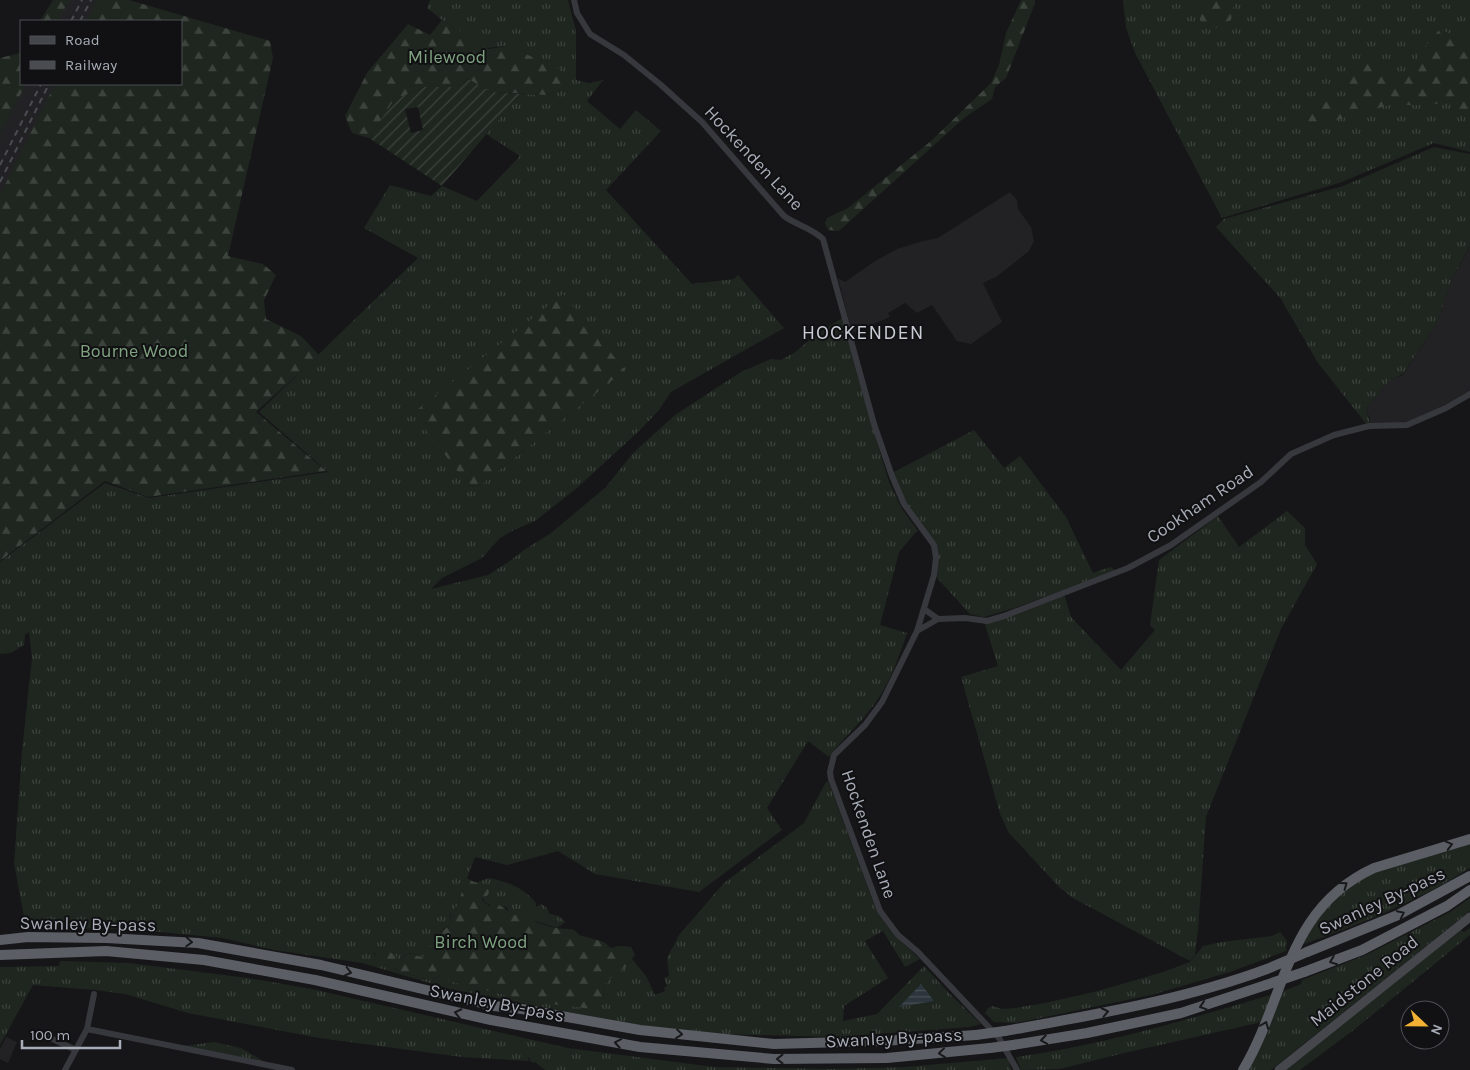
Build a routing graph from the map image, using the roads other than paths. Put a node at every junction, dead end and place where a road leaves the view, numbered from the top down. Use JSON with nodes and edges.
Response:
{"nodes":[{"id":1,"x":574,"y":0,"type":"edge"},
{"id":2,"x":1470,"y":394,"type":"edge"},
{"id":3,"x":924,"y":609,"type":"junction"},
{"id":4,"x":938,"y":619,"type":"junction"},
{"id":5,"x":917,"y":631,"type":"junction"},
{"id":6,"x":1470,"y":839,"type":"edge"},
{"id":7,"x":1470,"y":876,"type":"edge"},
{"id":8,"x":1470,"y":890,"type":"edge"},
{"id":9,"x":1470,"y":917,"type":"edge"},
{"id":10,"x":0,"y":940,"type":"edge"},
{"id":11,"x":0,"y":955,"type":"edge"},
{"id":12,"x":94,"y":994,"type":"dead end"},
{"id":13,"x":87,"y":1029,"type":"junction"},
{"id":14,"x":46,"y":1036,"type":"dead end"},
{"id":15,"x":76,"y":1050,"type":"junction"},
{"id":16,"x":65,"y":1070,"type":"edge"},
{"id":17,"x":292,"y":1070,"type":"edge"},
{"id":18,"x":1017,"y":1070,"type":"edge"},
{"id":19,"x":1244,"y":1070,"type":"edge"},
{"id":20,"x":1279,"y":1070,"type":"edge"}],
"edges":[{"from":1,"to":3,"type":"street","name":"Hockenden Lane"},
{"from":2,"to":4,"type":"street","name":"Cookham Road"},
{"from":3,"to":4,"type":"street"},
{"from":3,"to":5,"type":"street","name":"Hockenden Lane"},
{"from":4,"to":5,"type":"street","name":"Cookham Road"},
{"from":5,"to":18,"type":"street","name":"Hockenden Lane"},
{"from":19,"to":6,"type":"highway","one_way":true},
{"from":10,"to":7,"type":"highway","name":"Swanley By-pass","one_way":true,"bridge":true},
{"from":8,"to":11,"type":"highway","name":"Swanley By-pass","one_way":true,"bridge":true},
{"from":9,"to":20,"type":"main road","name":"Maidstone Road"},
{"from":12,"to":13,"type":"street"},
{"from":13,"to":15,"type":"street"},
{"from":13,"to":17,"type":"street"},
{"from":14,"to":15,"type":"street"},
{"from":15,"to":16,"type":"street"}]}
